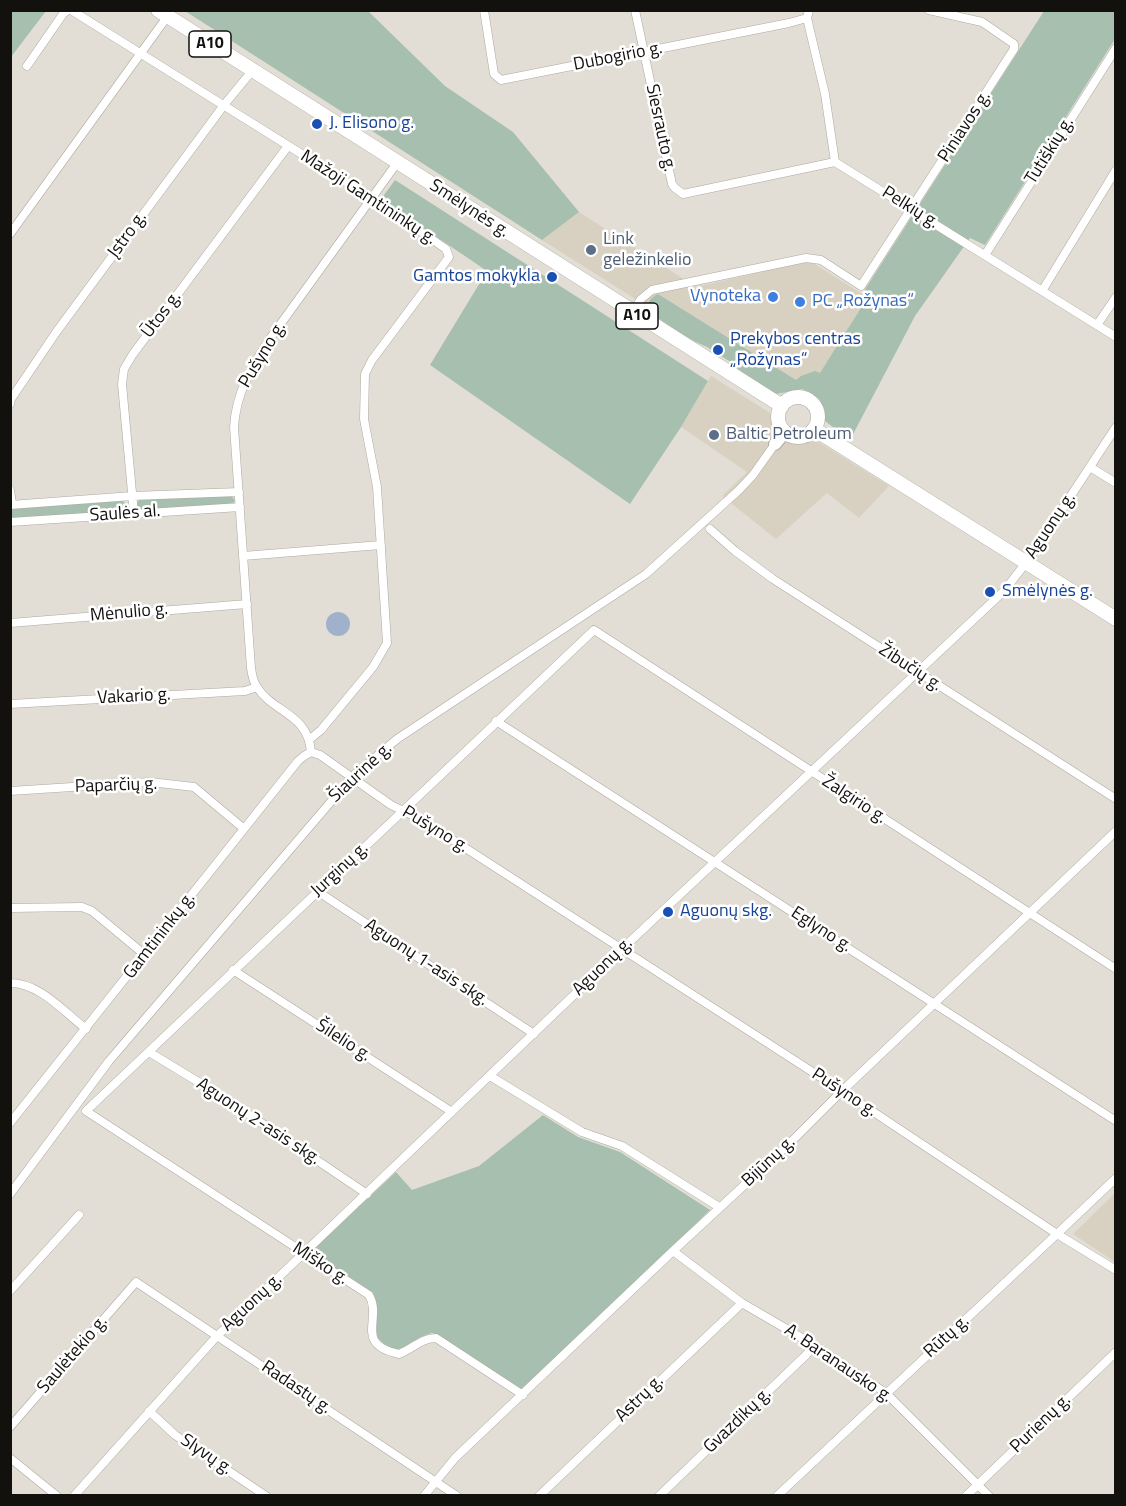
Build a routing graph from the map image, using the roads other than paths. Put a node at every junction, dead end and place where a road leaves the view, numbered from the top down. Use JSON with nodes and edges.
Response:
{"nodes":[{"id":1,"x":70,"y":10,"type":"edge"},
{"id":2,"x":484,"y":10,"type":"edge"},
{"id":3,"x":635,"y":10,"type":"edge"},
{"id":4,"x":928,"y":10,"type":"edge"},
{"id":5,"x":163,"y":14,"type":"edge"},
{"id":6,"x":808,"y":14,"type":"edge"},
{"id":7,"x":1116,"y":48,"type":"edge"},
{"id":8,"x":643,"y":52,"type":"junction"},
{"id":9,"x":142,"y":54,"type":"junction"},
{"id":10,"x":27,"y":66,"type":"dead end"},
{"id":11,"x":252,"y":71,"type":"junction"},
{"id":12,"x":224,"y":105,"type":"junction"},
{"id":13,"x":288,"y":146,"type":"junction"},
{"id":14,"x":835,"y":162,"type":"junction"},
{"id":15,"x":397,"y":163,"type":"junction"},
{"id":16,"x":1116,"y":170,"type":"edge"},
{"id":17,"x":372,"y":198,"type":"junction"},
{"id":18,"x":912,"y":209,"type":"junction"},
{"id":19,"x":10,"y":234,"type":"edge"},
{"id":20,"x":985,"y":255,"type":"junction"},
{"id":21,"x":1042,"y":291,"type":"junction"},
{"id":22,"x":1116,"y":297,"type":"edge"},
{"id":23,"x":632,"y":313,"type":"junction"},
{"id":24,"x":1097,"y":325,"type":"junction"},
{"id":25,"x":1116,"y":337,"type":"edge"},
{"id":26,"x":10,"y":404,"type":"edge"},
{"id":27,"x":782,"y":406,"type":"junction"},
{"id":28,"x":1116,"y":427,"type":"edge"},
{"id":29,"x":814,"y":429,"type":"junction"},
{"id":30,"x":785,"y":432,"type":"junction"},
{"id":31,"x":775,"y":444,"type":"joint"},
{"id":32,"x":1090,"y":467,"type":"junction"},
{"id":33,"x":1116,"y":483,"type":"edge"},
{"id":34,"x":10,"y":490,"type":"edge"},
{"id":35,"x":239,"y":492,"type":"junction"},
{"id":36,"x":132,"y":496,"type":"junction"},
{"id":37,"x":11,"y":505,"type":"edge"},
{"id":38,"x":240,"y":507,"type":"junction"},
{"id":39,"x":134,"y":514,"type":"junction"},
{"id":40,"x":10,"y":522,"type":"edge"},
{"id":41,"x":710,"y":529,"type":"dead end"},
{"id":42,"x":381,"y":545,"type":"junction"},
{"id":43,"x":243,"y":556,"type":"junction"},
{"id":44,"x":1026,"y":563,"type":"junction"},
{"id":45,"x":247,"y":604,"type":"junction"},
{"id":46,"x":1116,"y":619,"type":"edge"},
{"id":47,"x":10,"y":623,"type":"edge"},
{"id":48,"x":594,"y":630,"type":"joint"},
{"id":49,"x":916,"y":672,"type":"junction"},
{"id":50,"x":257,"y":687,"type":"junction"},
{"id":51,"x":10,"y":704,"type":"edge"},
{"id":52,"x":496,"y":721,"type":"junction"},
{"id":53,"x":310,"y":739,"type":"junction"},
{"id":54,"x":311,"y":752,"type":"junction"},
{"id":55,"x":811,"y":772,"type":"junction"},
{"id":56,"x":352,"y":777,"type":"junction"},
{"id":57,"x":10,"y":791,"type":"edge"},
{"id":58,"x":1116,"y":799,"type":"edge"},
{"id":59,"x":403,"y":811,"type":"junction"},
{"id":60,"x":243,"y":828,"type":"junction"},
{"id":61,"x":1116,"y":831,"type":"edge"},
{"id":62,"x":715,"y":861,"type":"junction"},
{"id":63,"x":317,"y":891,"type":"junction"},
{"id":64,"x":10,"y":908,"type":"edge"},
{"id":65,"x":1028,"y":913,"type":"junction"},
{"id":66,"x":622,"y":949,"type":"junction"},
{"id":67,"x":145,"y":956,"type":"junction"},
{"id":68,"x":1116,"y":969,"type":"edge"},
{"id":69,"x":233,"y":970,"type":"junction"},
{"id":70,"x":10,"y":983,"type":"edge"},
{"id":71,"x":935,"y":1004,"type":"junction"},
{"id":72,"x":86,"y":1029,"type":"junction"},
{"id":73,"x":534,"y":1034,"type":"junction"},
{"id":74,"x":149,"y":1052,"type":"junction"},
{"id":75,"x":490,"y":1076,"type":"junction"},
{"id":76,"x":842,"y":1091,"type":"junction"},
{"id":77,"x":86,"y":1112,"type":"joint"},
{"id":78,"x":452,"y":1112,"type":"junction"},
{"id":79,"x":1116,"y":1120,"type":"edge"},
{"id":80,"x":10,"y":1123,"type":"edge"},
{"id":81,"x":1116,"y":1178,"type":"edge"},
{"id":82,"x":10,"y":1194,"type":"edge"},
{"id":83,"x":367,"y":1194,"type":"junction"},
{"id":84,"x":719,"y":1207,"type":"junction"},
{"id":85,"x":79,"y":1215,"type":"dead end"},
{"id":86,"x":1057,"y":1234,"type":"junction"},
{"id":87,"x":673,"y":1251,"type":"junction"},
{"id":88,"x":304,"y":1254,"type":"junction"},
{"id":89,"x":1116,"y":1270,"type":"edge"},
{"id":90,"x":136,"y":1282,"type":"joint"},
{"id":91,"x":10,"y":1291,"type":"edge"},
{"id":92,"x":742,"y":1302,"type":"junction"},
{"id":93,"x":218,"y":1336,"type":"junction"},
{"id":94,"x":814,"y":1345,"type":"junction"},
{"id":95,"x":1116,"y":1352,"type":"edge"},
{"id":96,"x":886,"y":1393,"type":"junction"},
{"id":97,"x":522,"y":1395,"type":"junction"},
{"id":98,"x":149,"y":1411,"type":"junction"},
{"id":99,"x":10,"y":1427,"type":"edge"},
{"id":100,"x":10,"y":1458,"type":"edge"},
{"id":101,"x":435,"y":1480,"type":"junction"},
{"id":102,"x":978,"y":1484,"type":"junction"},
{"id":103,"x":57,"y":1496,"type":"edge"},
{"id":104,"x":74,"y":1496,"type":"edge"},
{"id":105,"x":266,"y":1496,"type":"edge"},
{"id":106,"x":424,"y":1496,"type":"edge"},
{"id":107,"x":457,"y":1496,"type":"edge"},
{"id":108,"x":539,"y":1496,"type":"edge"},
{"id":109,"x":660,"y":1496,"type":"edge"},
{"id":110,"x":777,"y":1496,"type":"edge"},
{"id":111,"x":966,"y":1496,"type":"edge"},
{"id":112,"x":989,"y":1496,"type":"edge"}],
"edges":[{"from":1,"to":9,"type":"street","name":"Mažoji Gamtininkų g."},
{"from":1,"to":10,"type":"street","name":"Mažoji Gamtininkų g."},
{"from":2,"to":8,"type":"street","name":"Dubogirio g."},
{"from":3,"to":8,"type":"street","name":"Siesrauto g."},
{"from":4,"to":18,"type":"street","name":"Piniavos g."},
{"from":5,"to":9,"type":"street"},
{"from":5,"to":11,"type":"highway","name":"Smėlynės g.","number":"A10"},
{"from":6,"to":8,"type":"street","name":"Dubogirio g."},
{"from":6,"to":14,"type":"street"},
{"from":7,"to":20,"type":"street","name":"Tutiškių g."},
{"from":8,"to":14,"type":"street","name":"Siesrauto g."},
{"from":9,"to":12,"type":"street","name":"Mažoji Gamtininkų g."},
{"from":9,"to":19,"type":"street"},
{"from":11,"to":12,"type":"street","name":"Įstro g."},
{"from":11,"to":15,"type":"highway","name":"Smėlynės g.","number":"A10"},
{"from":12,"to":13,"type":"street","name":"Mažoji Gamtininkų g."},
{"from":12,"to":26,"type":"street","name":"Įstro g."},
{"from":13,"to":17,"type":"street","name":"Mažoji Gamtininkų g."},
{"from":13,"to":36,"type":"street","name":"Ūtos g."},
{"from":14,"to":18,"type":"street","name":"Pelkių g."},
{"from":15,"to":17,"type":"street","name":"Pušyno g."},
{"from":15,"to":23,"type":"highway","name":"Smėlynės g.","number":"A10"},
{"from":16,"to":21,"type":"street"},
{"from":17,"to":35,"type":"street","name":"Pušyno g."},
{"from":17,"to":42,"type":"street","name":"Mažoji Gamtininkų g."},
{"from":18,"to":20,"type":"street","name":"Pelkių g."},
{"from":18,"to":23,"type":"street","name":"Piniavos g."},
{"from":20,"to":21,"type":"street","name":"Pelkių g."},
{"from":21,"to":24,"type":"street","name":"Pelkių g."},
{"from":22,"to":24,"type":"street"},
{"from":23,"to":27,"type":"highway","name":"Smėlynės g.","number":"A10"},
{"from":24,"to":25,"type":"street","name":"Pelkių g."},
{"from":27,"to":29,"type":"highway"},
{"from":27,"to":30,"type":"highway"},
{"from":28,"to":32,"type":"street","name":"Aguonų g."},
{"from":29,"to":30,"type":"highway"},
{"from":29,"to":44,"type":"highway"},
{"from":30,"to":31,"type":"main road","name":"Šiaurinė g."},
{"from":31,"to":56,"type":"street","name":"Šiaurinė g."},
{"from":32,"to":33,"type":"street"},
{"from":32,"to":44,"type":"street","name":"Aguonų g."},
{"from":34,"to":37,"type":"street"},
{"from":35,"to":36,"type":"street","name":"Saulės al."},
{"from":35,"to":38,"type":"street","name":"Pušyno g."},
{"from":36,"to":37,"type":"street","name":"Saulės al."},
{"from":36,"to":39,"type":"street","name":"Ūtos g."},
{"from":38,"to":39,"type":"street","name":"Saulės al."},
{"from":38,"to":43,"type":"street","name":"Pušyno g."},
{"from":39,"to":40,"type":"street","name":"Saulės al."},
{"from":41,"to":49,"type":"street","name":"Žibučių g."},
{"from":42,"to":43,"type":"street"},
{"from":42,"to":53,"type":"street","name":"Mažoji Gamtininkų g."},
{"from":43,"to":45,"type":"street","name":"Pušyno g."},
{"from":44,"to":46,"type":"highway"},
{"from":44,"to":49,"type":"street","name":"Aguonų g."},
{"from":45,"to":47,"type":"street","name":"Mėnulio g."},
{"from":45,"to":50,"type":"street","name":"Pušyno g."},
{"from":48,"to":52,"type":"street","name":"Jurginų g."},
{"from":48,"to":55,"type":"street","name":"Žalgirio g."},
{"from":49,"to":55,"type":"street","name":"Aguonų g."},
{"from":49,"to":58,"type":"street","name":"Žibučių g."},
{"from":50,"to":51,"type":"street","name":"Vakario g."},
{"from":50,"to":53,"type":"street"},
{"from":52,"to":59,"type":"street","name":"Jurginų g."},
{"from":52,"to":62,"type":"street","name":"Eglyno g."},
{"from":53,"to":54,"type":"street"},
{"from":54,"to":56,"type":"street","name":"Pušyno g."},
{"from":54,"to":60,"type":"street","name":"Gamtininkų g."},
{"from":55,"to":62,"type":"street","name":"Aguonų g."},
{"from":55,"to":65,"type":"street","name":"Žalgirio g."},
{"from":56,"to":59,"type":"street","name":"Pušyno g."},
{"from":56,"to":82,"type":"street","name":"Šiaurinė g."},
{"from":57,"to":60,"type":"street","name":"Paparčių g."},
{"from":59,"to":63,"type":"street","name":"Jurginų g."},
{"from":59,"to":66,"type":"street","name":"Pušyno g."},
{"from":60,"to":67,"type":"street","name":"Gamtininkų g."},
{"from":61,"to":65,"type":"street","name":"Bijūnų g."},
{"from":62,"to":66,"type":"street","name":"Aguonų g."},
{"from":62,"to":71,"type":"street","name":"Eglyno g."},
{"from":63,"to":69,"type":"street","name":"Jurginų g."},
{"from":63,"to":73,"type":"street","name":"Aguonų 1-asis skg."},
{"from":64,"to":67,"type":"street"},
{"from":65,"to":68,"type":"street","name":"Žalgirio g."},
{"from":65,"to":71,"type":"street","name":"Bijūnų g."},
{"from":66,"to":73,"type":"street","name":"Aguonų g."},
{"from":66,"to":76,"type":"street","name":"Pušyno g."},
{"from":67,"to":72,"type":"street","name":"Gamtininkų g."},
{"from":69,"to":74,"type":"street","name":"Jurginų g."},
{"from":69,"to":78,"type":"street","name":"Šilelio g."},
{"from":70,"to":72,"type":"street"},
{"from":71,"to":76,"type":"street","name":"Bijūnų g."},
{"from":71,"to":79,"type":"street","name":"Eglyno g."},
{"from":72,"to":80,"type":"street","name":"Gamtininkų g."},
{"from":73,"to":75,"type":"street","name":"Aguonų g."},
{"from":74,"to":77,"type":"street","name":"Jurginų g."},
{"from":74,"to":83,"type":"street","name":"Aguonų 2-asis skg."},
{"from":75,"to":78,"type":"street","name":"Aguonų g."},
{"from":75,"to":84,"type":"street"},
{"from":76,"to":84,"type":"street","name":"Bijūnų g."},
{"from":76,"to":86,"type":"street","name":"Pušyno g."},
{"from":77,"to":88,"type":"street","name":"Miško g."},
{"from":78,"to":83,"type":"street","name":"Aguonų g."},
{"from":81,"to":86,"type":"street","name":"Rūtų g."},
{"from":83,"to":88,"type":"street","name":"Aguonų g."},
{"from":84,"to":87,"type":"street","name":"Bijūnų g."},
{"from":85,"to":91,"type":"street"},
{"from":86,"to":89,"type":"street","name":"Pušyno g."},
{"from":86,"to":96,"type":"street","name":"Rūtų g."},
{"from":87,"to":92,"type":"street","name":"A. Baranausko g."},
{"from":87,"to":97,"type":"street","name":"Bijūnų g."},
{"from":88,"to":93,"type":"street","name":"Aguonų g."},
{"from":88,"to":97,"type":"street","name":"Miško g."},
{"from":90,"to":93,"type":"street","name":"Radastų g."},
{"from":90,"to":99,"type":"street","name":"Saulėtekio g."},
{"from":92,"to":94,"type":"street","name":"A. Baranausko g."},
{"from":92,"to":108,"type":"street","name":"Astrų g."},
{"from":93,"to":98,"type":"street","name":"Aguonų g."},
{"from":93,"to":101,"type":"street","name":"Radastų g."},
{"from":94,"to":96,"type":"street","name":"A. Baranausko g."},
{"from":94,"to":109,"type":"street","name":"Gvazdikų g."},
{"from":95,"to":102,"type":"street","name":"Purienų g."},
{"from":96,"to":102,"type":"street","name":"A. Baranausko g."},
{"from":96,"to":110,"type":"street","name":"Rūtų g."},
{"from":97,"to":101,"type":"street","name":"Bijūnų g."},
{"from":98,"to":104,"type":"street","name":"Aguonų g."},
{"from":98,"to":105,"type":"street","name":"Slyvų g."},
{"from":100,"to":103,"type":"street"},
{"from":101,"to":106,"type":"street","name":"Bijūnų g."},
{"from":101,"to":107,"type":"street","name":"Radastų g."},
{"from":102,"to":111,"type":"street","name":"Purienų g."},
{"from":102,"to":112,"type":"street","name":"A. Baranausko g."}]}
